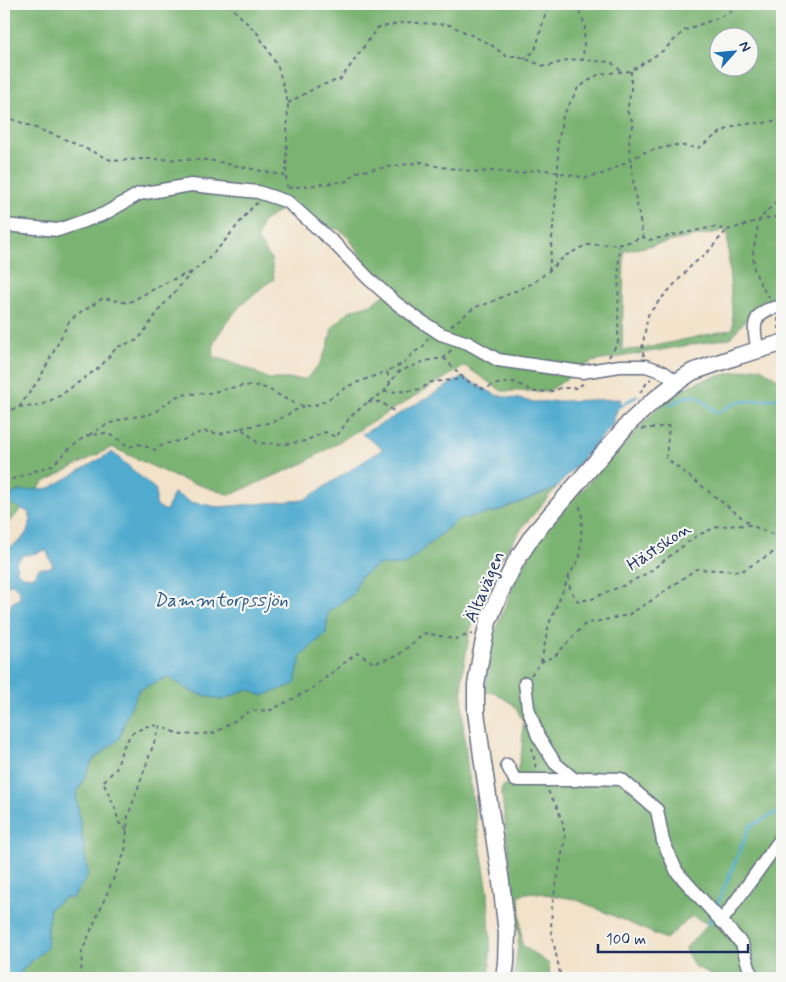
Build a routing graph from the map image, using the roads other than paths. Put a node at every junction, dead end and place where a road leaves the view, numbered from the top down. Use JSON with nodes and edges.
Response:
{"nodes":[{"id":1,"x":4,"y":225,"type":"edge"},
{"id":2,"x":779,"y":308,"type":"edge"},
{"id":3,"x":781,"y":336,"type":"edge"},
{"id":4,"x":758,"y":350,"type":"junction"},
{"id":5,"x":676,"y":382,"type":"junction"},
{"id":6,"x":525,"y":683,"type":"road end"},
{"id":7,"x":507,"y":765,"type":"dead end"},
{"id":8,"x":574,"y":780,"type":"junction"},
{"id":9,"x":782,"y":839,"type":"edge"},
{"id":10,"x":720,"y":922,"type":"junction"},
{"id":11,"x":504,"y":978,"type":"edge"},
{"id":12,"x":752,"y":978,"type":"edge"}],
"edges":[{"from":1,"to":5,"type":"street"},
{"from":2,"to":4,"type":"street"},
{"from":3,"to":4,"type":"main road","name":"Ältavägen"},
{"from":4,"to":5,"type":"main road","name":"Ältavägen"},
{"from":5,"to":11,"type":"main road","name":"Ältavägen"},
{"from":6,"to":8,"type":"street"},
{"from":7,"to":8,"type":"street"},
{"from":8,"to":10,"type":"street"},
{"from":9,"to":10,"type":"street"},
{"from":10,"to":12,"type":"street"}]}
